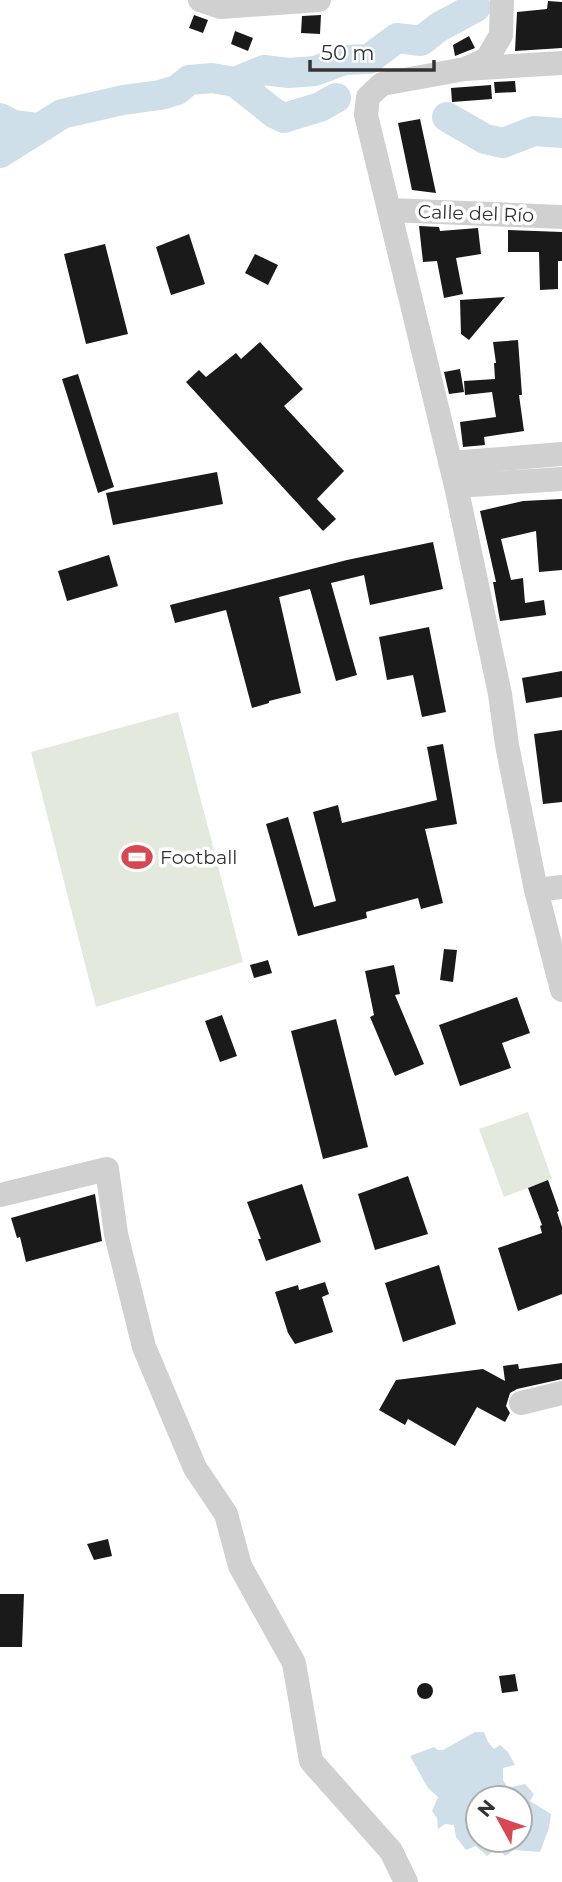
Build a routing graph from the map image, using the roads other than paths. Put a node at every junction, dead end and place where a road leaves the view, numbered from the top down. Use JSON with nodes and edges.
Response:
{"nodes":[{"id":1,"x":200,"y":0,"type":"edge"},
{"id":2,"x":319,"y":0,"type":"edge"},
{"id":3,"x":503,"y":6,"type":"edge"},
{"id":4,"x":562,"y":63,"type":"edge"},
{"id":5,"x":465,"y":69,"type":"junction"},
{"id":6,"x":390,"y":210,"type":"junction"},
{"id":7,"x":562,"y":216,"type":"edge"},
{"id":8,"x":562,"y":454,"type":"edge"},
{"id":9,"x":453,"y":474,"type":"junction"},
{"id":10,"x":562,"y":479,"type":"edge"},
{"id":11,"x":562,"y":887,"type":"edge"},
{"id":12,"x":536,"y":890,"type":"junction"},
{"id":13,"x":562,"y":990,"type":"edge"},
{"id":14,"x":0,"y":1195,"type":"edge"},
{"id":15,"x":562,"y":1393,"type":"edge"},
{"id":16,"x":521,"y":1403,"type":"dead end"},
{"id":17,"x":406,"y":1882,"type":"edge"}],
"edges":[{"from":1,"to":2,"type":"street"},
{"from":3,"to":5,"type":"street"},
{"from":4,"to":5,"type":"street"},
{"from":5,"to":6,"type":"street"},
{"from":6,"to":7,"type":"street","name":"Calle del Río"},
{"from":6,"to":9,"type":"street"},
{"from":8,"to":9,"type":"street"},
{"from":9,"to":10,"type":"street"},
{"from":9,"to":12,"type":"street"},
{"from":11,"to":12,"type":"street"},
{"from":12,"to":13,"type":"street"},
{"from":14,"to":17,"type":"street"},
{"from":15,"to":16,"type":"street"}]}
